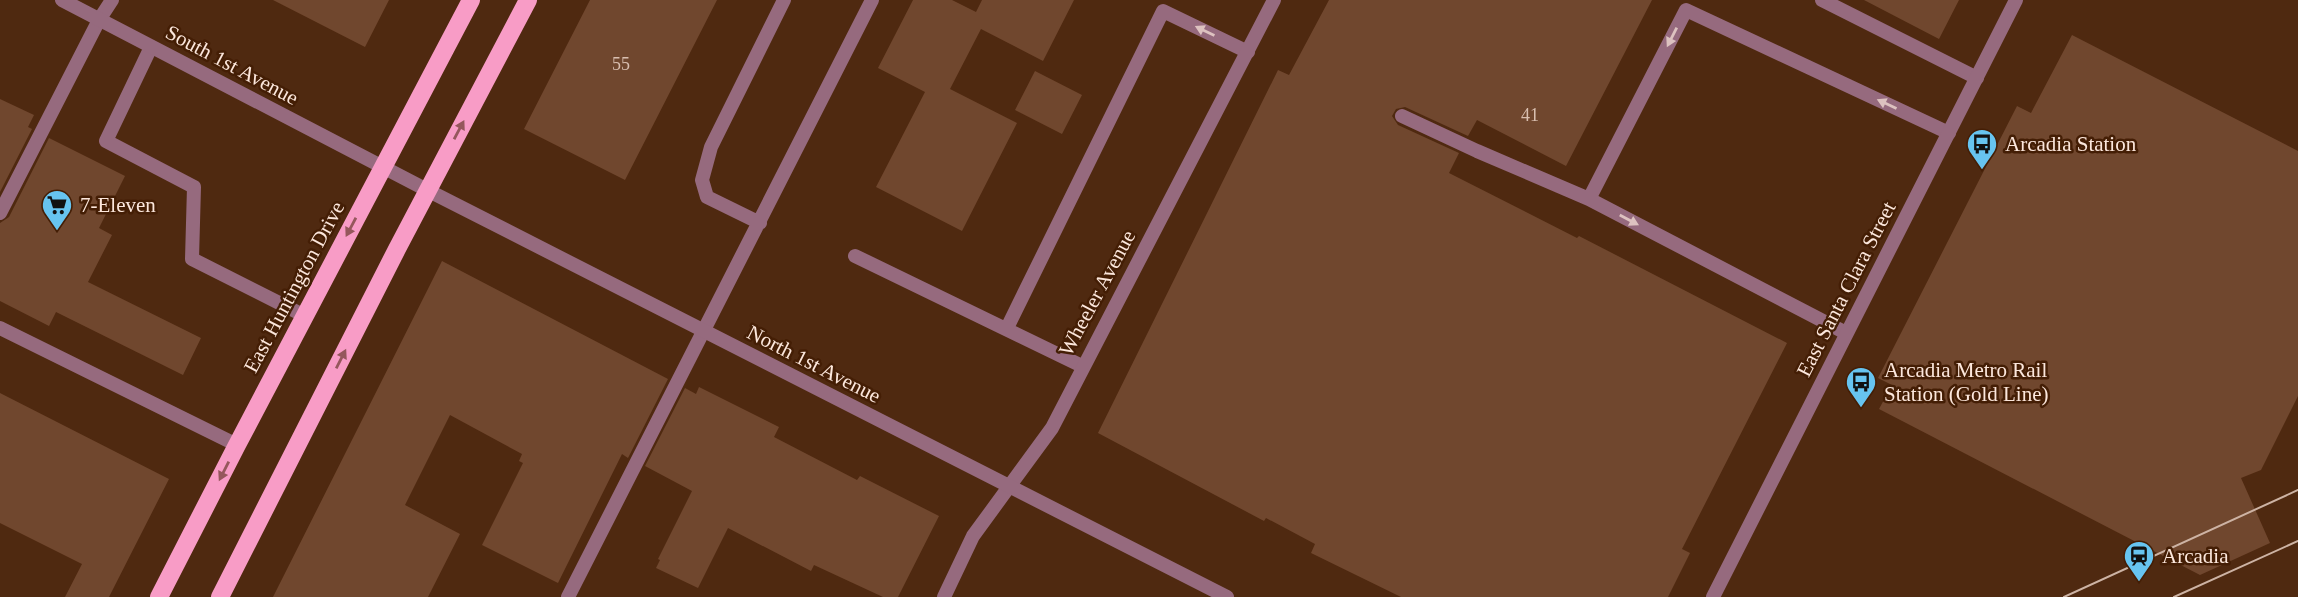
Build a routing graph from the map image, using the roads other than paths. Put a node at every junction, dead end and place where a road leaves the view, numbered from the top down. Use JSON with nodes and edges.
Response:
{"nodes":[{"id":1,"x":62,"y":0,"type":"edge"},
{"id":2,"x":111,"y":0,"type":"edge"},
{"id":3,"x":471,"y":0,"type":"edge"},
{"id":4,"x":528,"y":0,"type":"edge"},
{"id":5,"x":784,"y":0,"type":"edge"},
{"id":6,"x":872,"y":0,"type":"edge"},
{"id":7,"x":1274,"y":0,"type":"edge"},
{"id":8,"x":1822,"y":0,"type":"edge"},
{"id":9,"x":2016,"y":0,"type":"edge"},
{"id":10,"x":99,"y":20,"type":"junction"},
{"id":11,"x":151,"y":47,"type":"junction"},
{"id":12,"x":1248,"y":52,"type":"junction"},
{"id":13,"x":1977,"y":78,"type":"junction"},
{"id":14,"x":1402,"y":116,"type":"dead end"},
{"id":15,"x":1949,"y":133,"type":"junction"},
{"id":16,"x":383,"y":167,"type":"junction"},
{"id":17,"x":428,"y":190,"type":"junction"},
{"id":18,"x":1589,"y":199,"type":"junction"},
{"id":19,"x":0,"y":213,"type":"edge"},
{"id":20,"x":760,"y":223,"type":"junction"},
{"id":21,"x":855,"y":256,"type":"dead end"},
{"id":22,"x":305,"y":316,"type":"junction"},
{"id":23,"x":0,"y":328,"type":"edge"},
{"id":24,"x":1007,"y":328,"type":"junction"},
{"id":25,"x":705,"y":332,"type":"junction"},
{"id":26,"x":1846,"y":333,"type":"junction"},
{"id":27,"x":1082,"y":366,"type":"junction"},
{"id":28,"x":237,"y":445,"type":"junction"},
{"id":29,"x":1010,"y":485,"type":"junction"},
{"id":30,"x":159,"y":597,"type":"edge"},
{"id":31,"x":219,"y":597,"type":"edge"},
{"id":32,"x":568,"y":597,"type":"edge"},
{"id":33,"x":944,"y":597,"type":"edge"},
{"id":34,"x":1227,"y":597,"type":"edge"},
{"id":35,"x":1713,"y":597,"type":"edge"}],
"edges":[{"from":1,"to":10,"type":"street","name":"South 1st Avenue"},
{"from":2,"to":10,"type":"street"},
{"from":3,"to":16,"type":"main road","name":"East Huntington Drive"},
{"from":17,"to":4,"type":"main road","one_way":true},
{"from":5,"to":20,"type":"street"},
{"from":6,"to":20,"type":"street"},
{"from":7,"to":12,"type":"street","name":"Wheeler Avenue"},
{"from":8,"to":13,"type":"street"},
{"from":9,"to":13,"type":"street","name":"East Santa Clara Street"},
{"from":10,"to":11,"type":"street","name":"South 1st Avenue"},
{"from":10,"to":19,"type":"street"},
{"from":11,"to":16,"type":"street","name":"South 1st Avenue"},
{"from":11,"to":22,"type":"street"},
{"from":12,"to":24,"type":"street","one_way":true},
{"from":12,"to":27,"type":"street","name":"Wheeler Avenue"},
{"from":13,"to":15,"type":"street","name":"East Santa Clara Street"},
{"from":14,"to":18,"type":"street"},
{"from":15,"to":18,"type":"street","one_way":true},
{"from":15,"to":26,"type":"street","name":"East Santa Clara Street"},
{"from":16,"to":17,"type":"street","name":"North 1st Avenue"},
{"from":16,"to":22,"type":"main road","name":"East Huntington Drive","one_way":true},
{"from":17,"to":25,"type":"street","name":"North 1st Avenue"},
{"from":31,"to":17,"type":"main road","one_way":true},
{"from":18,"to":26,"type":"street","one_way":true},
{"from":20,"to":25,"type":"street"},
{"from":21,"to":24,"type":"street"},
{"from":22,"to":28,"type":"main road","name":"East Huntington Drive"},
{"from":23,"to":28,"type":"street"},
{"from":24,"to":27,"type":"street"},
{"from":25,"to":29,"type":"street","name":"North 1st Avenue"},
{"from":25,"to":32,"type":"street"},
{"from":26,"to":35,"type":"street","name":"East Santa Clara Street"},
{"from":27,"to":29,"type":"street","name":"Wheeler Avenue"},
{"from":28,"to":30,"type":"main road","name":"East Huntington Drive","one_way":true},
{"from":29,"to":33,"type":"street","name":"Wheeler Avenue"},
{"from":29,"to":34,"type":"street","name":"North 1st Avenue"}]}
